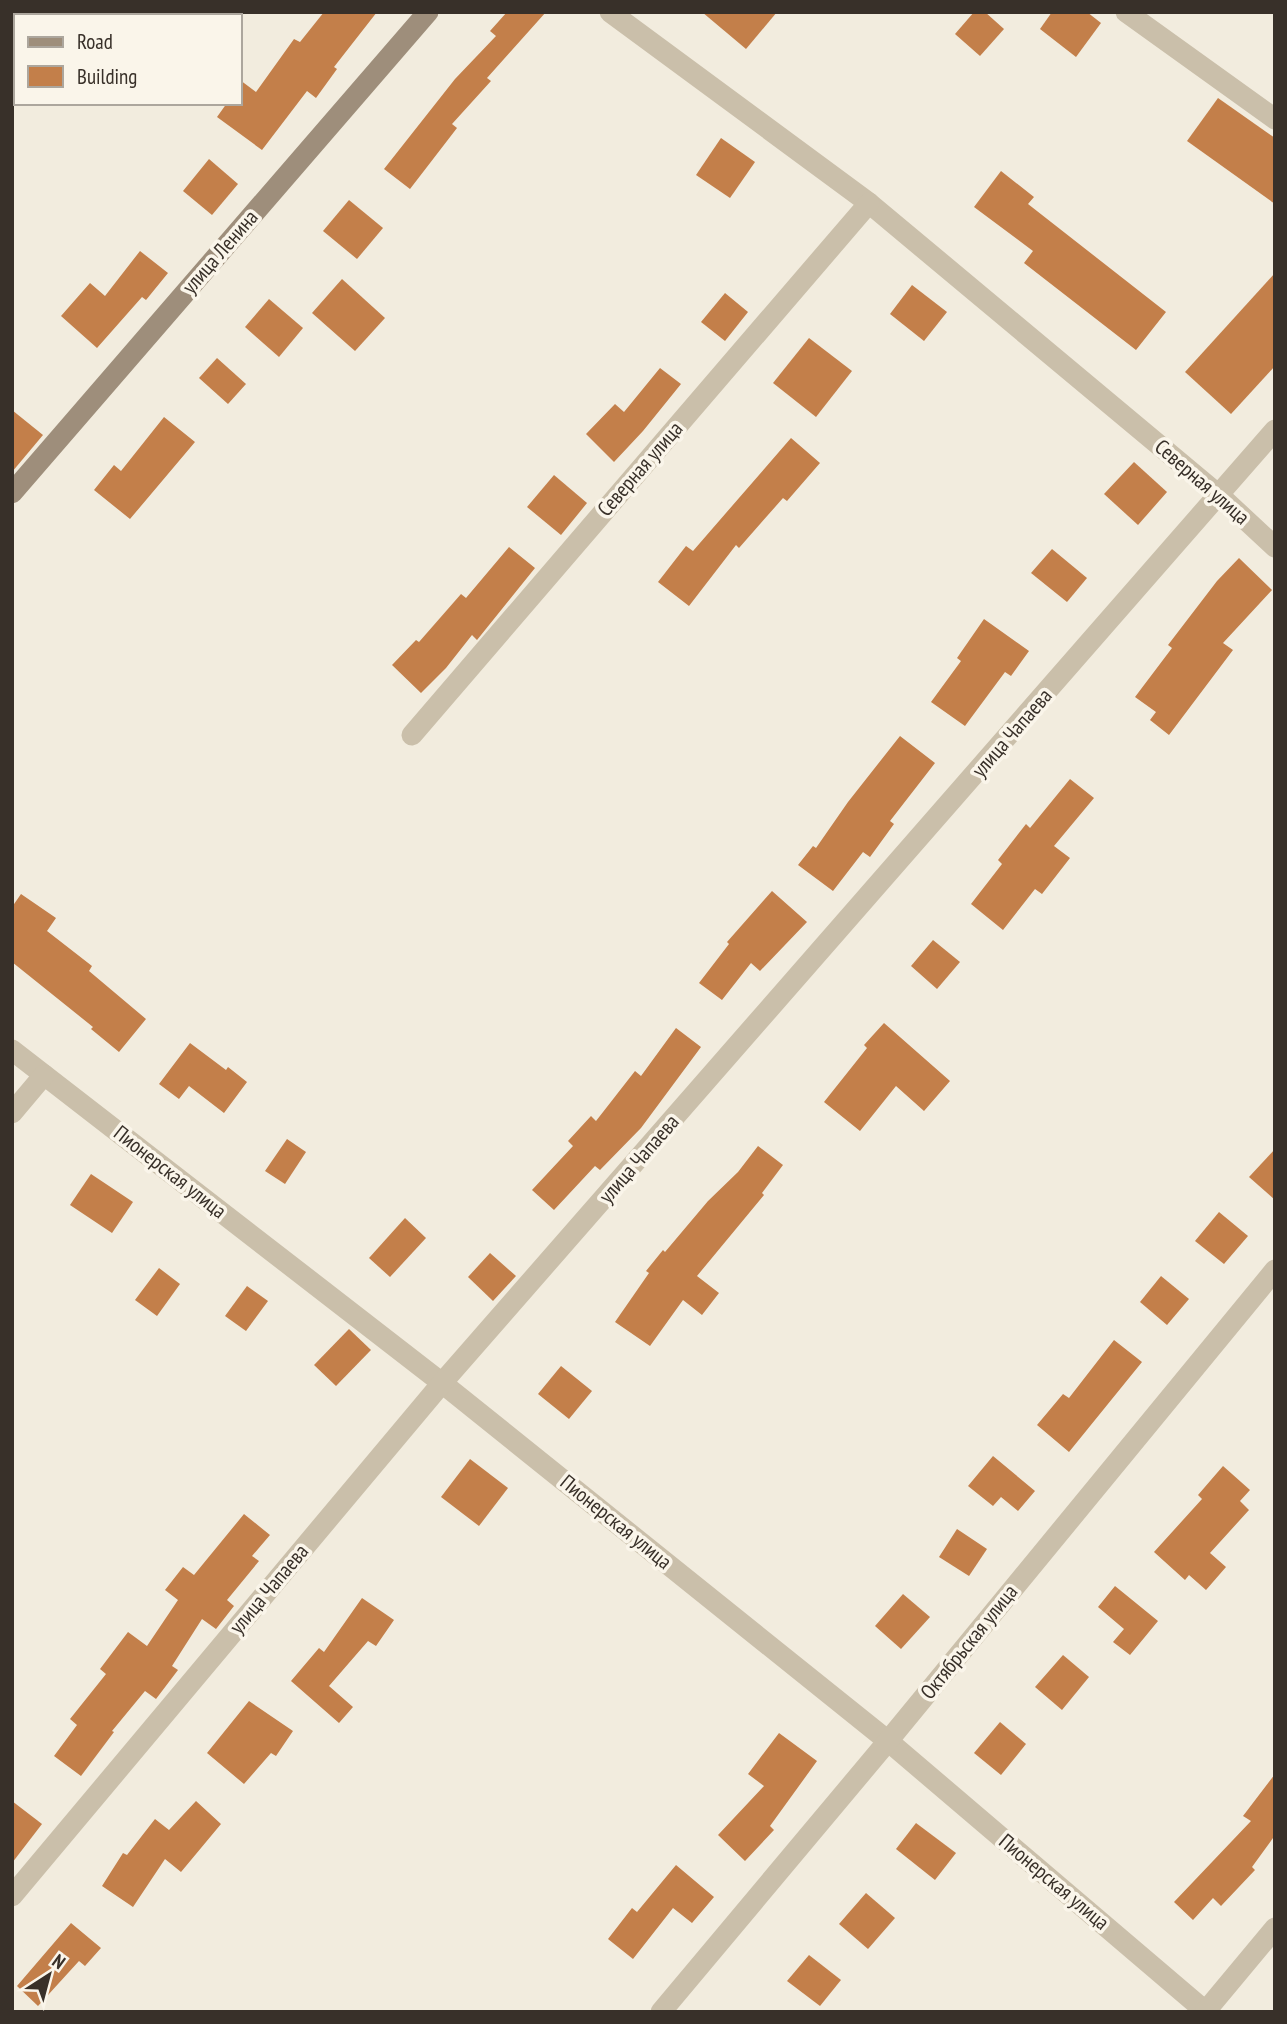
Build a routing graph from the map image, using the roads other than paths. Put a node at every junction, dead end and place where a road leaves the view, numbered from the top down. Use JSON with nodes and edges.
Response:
{"nodes":[{"id":1,"x":428,"y":12,"type":"edge"},
{"id":2,"x":610,"y":12,"type":"edge"},
{"id":3,"x":1126,"y":12,"type":"edge"},
{"id":4,"x":1275,"y":119,"type":"edge"},
{"id":5,"x":869,"y":204,"type":"junction"},
{"id":6,"x":1275,"y":430,"type":"edge"},
{"id":7,"x":12,"y":493,"type":"edge"},
{"id":8,"x":1220,"y":496,"type":"junction"},
{"id":9,"x":1275,"y":547,"type":"edge"},
{"id":10,"x":412,"y":735,"type":"dead end"},
{"id":11,"x":12,"y":1051,"type":"edge"},
{"id":12,"x":44,"y":1075,"type":"junction"},
{"id":13,"x":12,"y":1113,"type":"edge"},
{"id":14,"x":1275,"y":1270,"type":"edge"},
{"id":15,"x":442,"y":1383,"type":"junction"},
{"id":16,"x":888,"y":1741,"type":"junction"},
{"id":17,"x":12,"y":1896,"type":"edge"},
{"id":18,"x":1275,"y":1928,"type":"edge"},
{"id":19,"x":661,"y":2012,"type":"edge"},
{"id":20,"x":1205,"y":2012,"type":"edge"}],
"edges":[{"from":1,"to":7,"type":"street","name":"улица Ленина"},
{"from":2,"to":5,"type":"street","name":"Северная улица"},
{"from":3,"to":4,"type":"street"},
{"from":5,"to":8,"type":"street","name":"Северная улица"},
{"from":5,"to":10,"type":"street","name":"Северная улица"},
{"from":6,"to":8,"type":"street","name":"улица Чапаева"},
{"from":8,"to":9,"type":"street","name":"Северная улица"},
{"from":8,"to":15,"type":"street","name":"улица Чапаева"},
{"from":11,"to":12,"type":"street","name":"Пионерская улица"},
{"from":12,"to":13,"type":"street"},
{"from":12,"to":15,"type":"street","name":"Пионерская улица"},
{"from":14,"to":16,"type":"street","name":"Октябрьская улица"},
{"from":15,"to":16,"type":"street","name":"Пионерская улица"},
{"from":15,"to":17,"type":"street","name":"улица Чапаева"},
{"from":16,"to":19,"type":"street","name":"Октябрьская улица"},
{"from":16,"to":20,"type":"street","name":"Пионерская улица"},
{"from":18,"to":20,"type":"street"}]}
